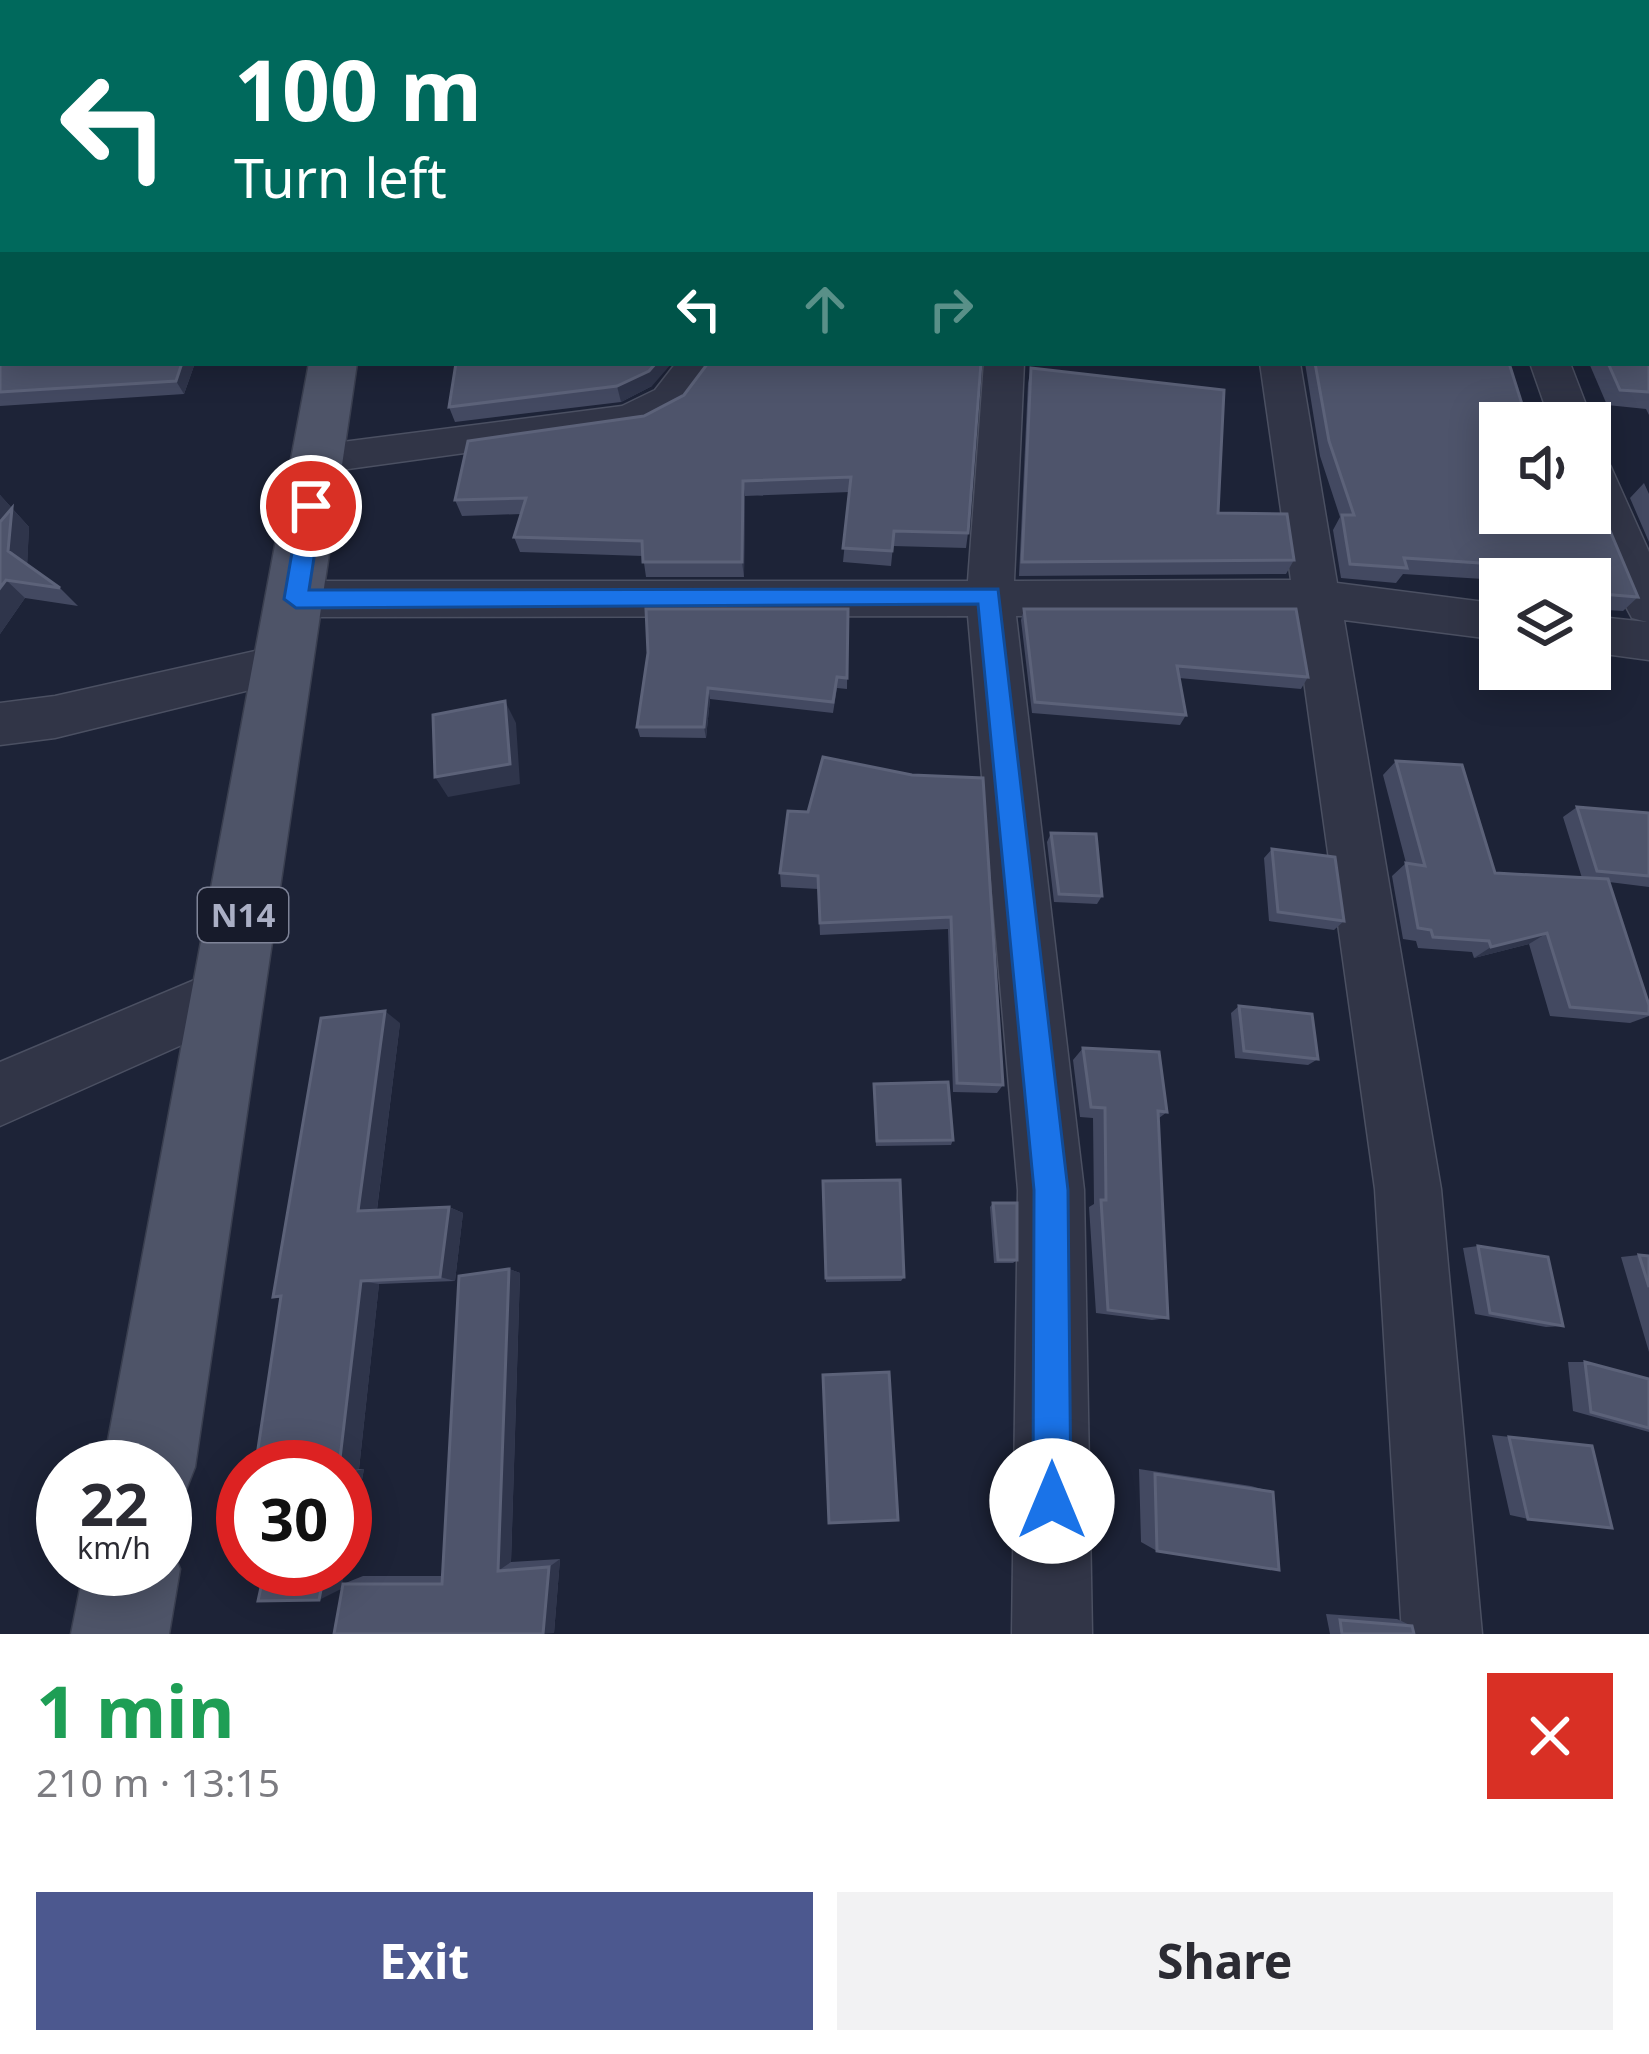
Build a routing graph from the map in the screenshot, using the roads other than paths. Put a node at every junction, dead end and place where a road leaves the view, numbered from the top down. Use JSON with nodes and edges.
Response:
{"nodes":[{"id":1,"x":333,"y":366,"type":"edge"},
{"id":2,"x":696,"y":366,"type":"edge"},
{"id":3,"x":1004,"y":366,"type":"edge"},
{"id":4,"x":1280,"y":366,"type":"edge"},
{"id":5,"x":1551,"y":366,"type":"edge"},
{"id":6,"x":1564,"y":402,"type":"edge"},
{"id":7,"x":319,"y":459,"type":"junction"},
{"id":8,"x":1611,"y":516,"type":"edge"},
{"id":9,"x":989,"y":595,"type":"junction"},
{"id":10,"x":1314,"y":598,"type":"junction"},
{"id":11,"x":1649,"y":605,"type":"edge"},
{"id":12,"x":1479,"y":619,"type":"edge"},
{"id":13,"x":291,"y":631,"type":"junction"},
{"id":14,"x":1611,"y":636,"type":"edge"},
{"id":15,"x":1649,"y":641,"type":"edge"},
{"id":16,"x":0,"y":724,"type":"edge"},
{"id":17,"x":230,"y":994,"type":"junction"},
{"id":18,"x":0,"y":1094,"type":"edge"},
{"id":19,"x":154,"y":1440,"type":"edge"},
{"id":20,"x":126,"y":1596,"type":"edge"},
{"id":21,"x":120,"y":1634,"type":"edge"},
{"id":22,"x":1052,"y":1634,"type":"edge"},
{"id":23,"x":1442,"y":1634,"type":"edge"}],
"edges":[{"from":1,"to":7,"type":"main road","number":"N14"},
{"from":2,"to":7,"type":"street"},
{"from":3,"to":9,"type":"street"},
{"from":4,"to":10,"type":"street"},
{"from":5,"to":6,"type":"street"},
{"from":7,"to":13,"type":"main road","number":"N14"},
{"from":8,"to":11,"type":"street"},
{"from":9,"to":10,"type":"street"},
{"from":9,"to":13,"type":"street"},
{"from":9,"to":22,"type":"street"},
{"from":10,"to":12,"type":"street"},
{"from":10,"to":23,"type":"street"},
{"from":13,"to":16,"type":"street"},
{"from":13,"to":17,"type":"main road","number":"N14"},
{"from":14,"to":15,"type":"street"},
{"from":17,"to":18,"type":"street"},
{"from":17,"to":19,"type":"main road","number":"N14"},
{"from":20,"to":21,"type":"main road"}]}
